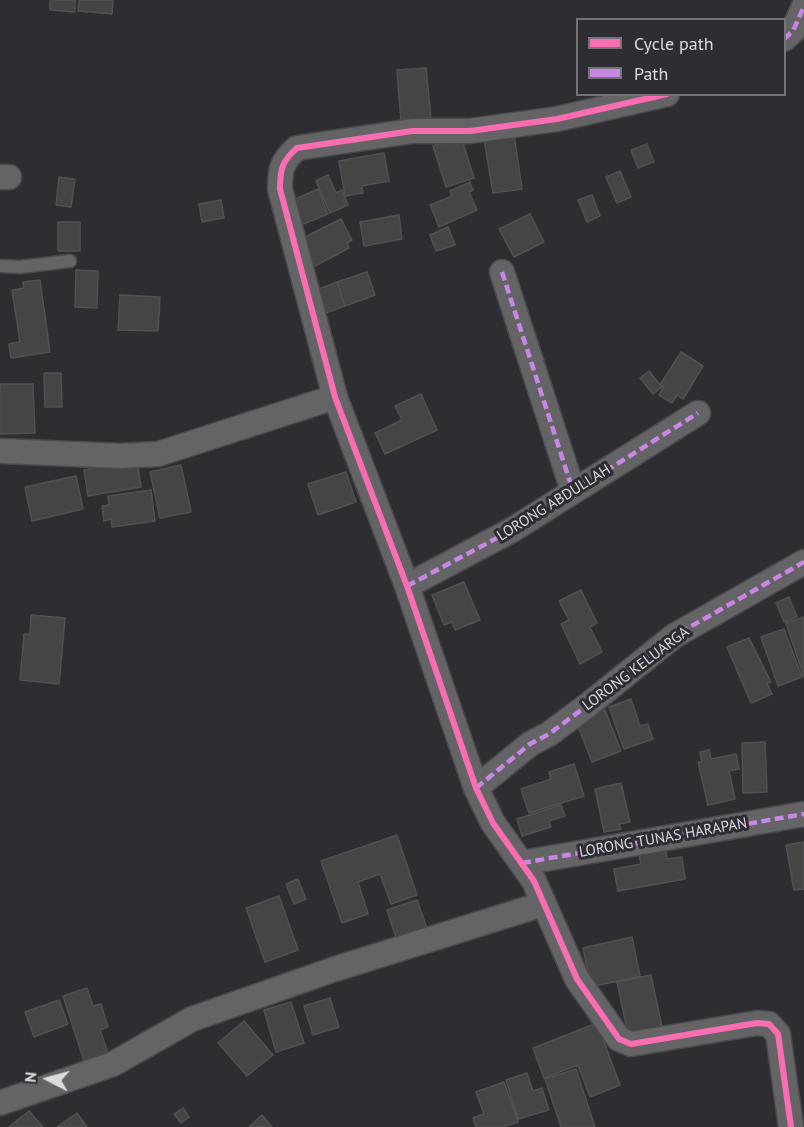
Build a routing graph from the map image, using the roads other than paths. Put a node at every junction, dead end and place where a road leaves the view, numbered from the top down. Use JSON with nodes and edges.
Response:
{"nodes":[{"id":1,"x":804,"y":6,"type":"edge"},
{"id":2,"x":786,"y":37,"type":"edge"},
{"id":3,"x":658,"y":96,"type":"edge"},
{"id":4,"x":70,"y":261,"type":"dead end"},
{"id":5,"x":0,"y":266,"type":"edge"},
{"id":6,"x":502,"y":272,"type":"dead end"},
{"id":7,"x":335,"y":397,"type":"junction"},
{"id":8,"x":698,"y":413,"type":"dead end"},
{"id":9,"x":0,"y":451,"type":"edge"},
{"id":10,"x":573,"y":491,"type":"junction"},
{"id":11,"x":804,"y":562,"type":"edge"},
{"id":12,"x":407,"y":586,"type":"junction"},
{"id":13,"x":476,"y":788,"type":"junction"},
{"id":14,"x":804,"y":814,"type":"edge"},
{"id":15,"x":522,"y":862,"type":"junction"},
{"id":16,"x":543,"y":904,"type":"junction"},
{"id":17,"x":0,"y":1102,"type":"edge"},
{"id":18,"x":791,"y":1127,"type":"edge"}],
"edges":[{"from":1,"to":2,"type":"street"},
{"from":3,"to":7,"type":"street"},
{"from":4,"to":5,"type":"lane"},
{"from":6,"to":10,"type":"street"},
{"from":7,"to":9,"type":"street"},
{"from":7,"to":12,"type":"street"},
{"from":8,"to":10,"type":"street","name":"LORONG ABDULLAH"},
{"from":10,"to":12,"type":"street","name":"LORONG ABDULLAH"},
{"from":11,"to":13,"type":"street","name":"LORONG KELUARGA"},
{"from":12,"to":13,"type":"street"},
{"from":13,"to":15,"type":"street"},
{"from":14,"to":15,"type":"street","name":"LORONG TUNAS HARAPAN"},
{"from":15,"to":16,"type":"street"},
{"from":16,"to":17,"type":"street"},
{"from":16,"to":18,"type":"street"}]}
